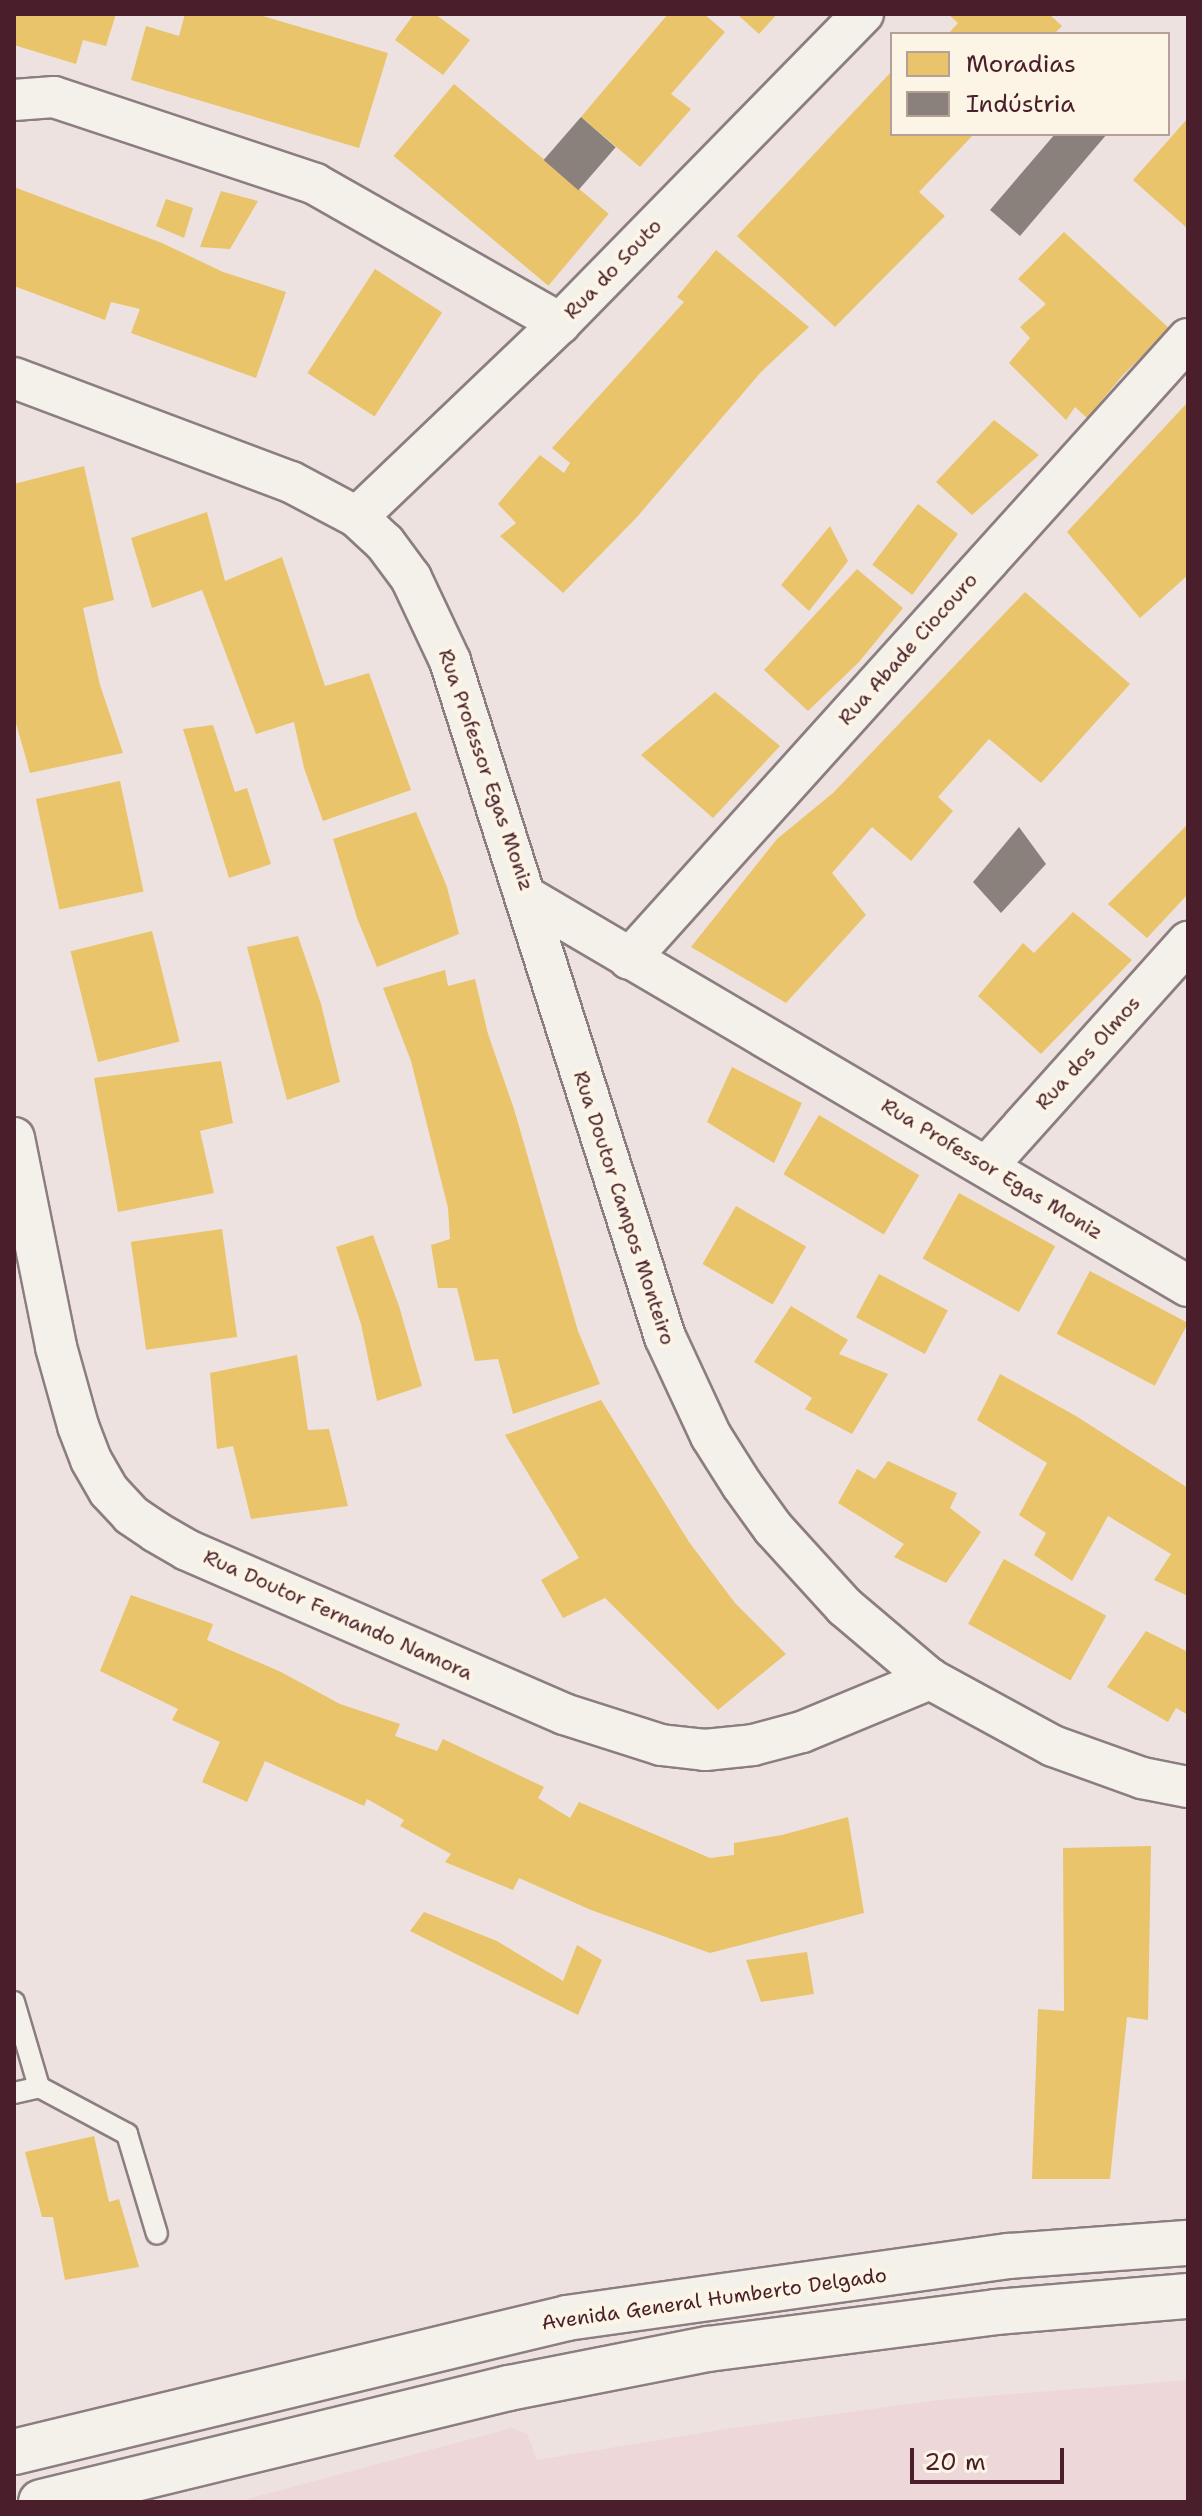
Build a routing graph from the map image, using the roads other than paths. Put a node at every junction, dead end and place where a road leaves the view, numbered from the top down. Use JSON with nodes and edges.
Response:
{"nodes":[{"id":1,"x":863,"y":14,"type":"edge"},
{"id":2,"x":14,"y":100,"type":"edge"},
{"id":3,"x":560,"y":323,"type":"junction"},
{"id":4,"x":1188,"y":339,"type":"edge"},
{"id":5,"x":14,"y":378,"type":"edge"},
{"id":6,"x":357,"y":517,"type":"junction"},
{"id":7,"x":525,"y":896,"type":"junction"},
{"id":8,"x":1188,"y":942,"type":"edge"},
{"id":9,"x":629,"y":959,"type":"junction"},
{"id":10,"x":14,"y":1138,"type":"edge"},
{"id":11,"x":988,"y":1165,"type":"junction"},
{"id":12,"x":1188,"y":1286,"type":"edge"},
{"id":13,"x":930,"y":1679,"type":"junction"},
{"id":14,"x":1188,"y":1787,"type":"edge"},
{"id":15,"x":14,"y":2002,"type":"edge"},
{"id":16,"x":39,"y":2087,"type":"junction"},
{"id":17,"x":14,"y":2093,"type":"edge"},
{"id":18,"x":157,"y":2234,"type":"dead end"},
{"id":19,"x":1188,"y":2243,"type":"edge"},
{"id":20,"x":1188,"y":2296,"type":"edge"},
{"id":21,"x":14,"y":2452,"type":"edge"},
{"id":22,"x":41,"y":2502,"type":"edge"}],
"edges":[{"from":1,"to":3,"type":"street","name":"Rua do Souto"},
{"from":2,"to":3,"type":"street"},
{"from":3,"to":6,"type":"street","name":"Rua do Souto"},
{"from":4,"to":9,"type":"street","name":"Rua Abade Ciocouro"},
{"from":5,"to":6,"type":"street","name":"Rua Professor Egas Moniz"},
{"from":6,"to":7,"type":"street","name":"Rua Professor Egas Moniz"},
{"from":7,"to":9,"type":"street","name":"Rua Professor Egas Moniz"},
{"from":7,"to":13,"type":"street","name":"Rua Doutor Campos Monteiro"},
{"from":8,"to":11,"type":"street","name":"Rua dos Olmos"},
{"from":9,"to":11,"type":"street","name":"Rua Professor Egas Moniz"},
{"from":10,"to":13,"type":"street","name":"Rua Doutor Fernando Namora"},
{"from":11,"to":12,"type":"street","name":"Rua Professor Egas Moniz"},
{"from":13,"to":14,"type":"street","name":"Rua Doutor Campos Monteiro"},
{"from":15,"to":16,"type":"lane"},
{"from":16,"to":17,"type":"lane"},
{"from":16,"to":18,"type":"lane"},
{"from":19,"to":21,"type":"main road","name":"Avenida General Humberto Delgado"},
{"from":20,"to":22,"type":"main road"}]}
